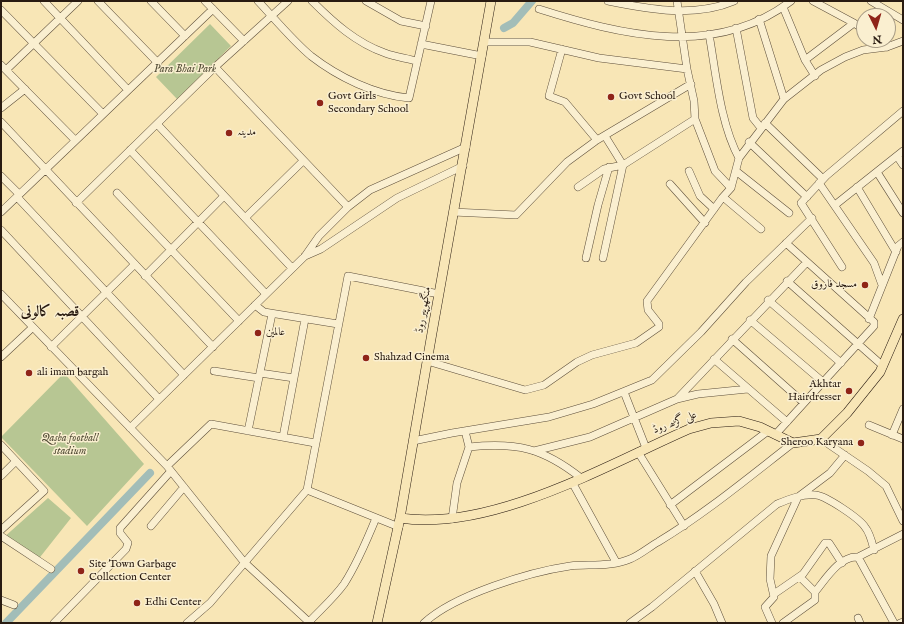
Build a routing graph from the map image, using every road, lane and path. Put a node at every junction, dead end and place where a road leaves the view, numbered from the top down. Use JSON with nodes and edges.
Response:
{"nodes":[{"id":1,"x":44,"y":1,"type":"edge"},
{"id":2,"x":78,"y":1,"type":"edge"},
{"id":3,"x":98,"y":1,"type":"edge"},
{"id":4,"x":152,"y":1,"type":"edge"},
{"id":5,"x":205,"y":1,"type":"edge"},
{"id":6,"x":258,"y":1,"type":"edge"},
{"id":7,"x":288,"y":1,"type":"edge"},
{"id":8,"x":312,"y":1,"type":"edge"},
{"id":9,"x":366,"y":1,"type":"edge"},
{"id":10,"x":431,"y":1,"type":"edge"},
{"id":11,"x":491,"y":1,"type":"edge"},
{"id":12,"x":608,"y":1,"type":"edge"},
{"id":13,"x":678,"y":1,"type":"edge"},
{"id":14,"x":734,"y":1,"type":"edge"},
{"id":15,"x":791,"y":1,"type":"edge"},
{"id":16,"x":813,"y":1,"type":"edge"},
{"id":17,"x":871,"y":1,"type":"edge"},
{"id":18,"x":783,"y":7,"type":"junction"},
{"id":19,"x":213,"y":9,"type":"junction"},
{"id":20,"x":538,"y":9,"type":"dead end"},
{"id":21,"x":1,"y":10,"type":"edge"},
{"id":22,"x":679,"y":12,"type":"junction"},
{"id":23,"x":272,"y":16,"type":"junction"},
{"id":24,"x":60,"y":18,"type":"junction"},
{"id":25,"x":759,"y":19,"type":"junction"},
{"id":26,"x":903,"y":20,"type":"edge"},
{"id":27,"x":854,"y":23,"type":"joint"},
{"id":28,"x":426,"y":26,"type":"junction"},
{"id":29,"x":736,"y":28,"type":"junction"},
{"id":30,"x":709,"y":34,"type":"junction"},
{"id":31,"x":185,"y":36,"type":"junction"},
{"id":32,"x":682,"y":38,"type":"junction"},
{"id":33,"x":244,"y":41,"type":"junction"},
{"id":34,"x":484,"y":42,"type":"junction"},
{"id":35,"x":35,"y":44,"type":"junction"},
{"id":36,"x":421,"y":44,"type":"junction"},
{"id":37,"x":887,"y":48,"type":"edge"},
{"id":38,"x":562,"y":50,"type":"junction"},
{"id":39,"x":482,"y":56,"type":"junction"},
{"id":40,"x":806,"y":60,"type":"junction"},
{"id":41,"x":416,"y":61,"type":"junction"},
{"id":42,"x":158,"y":62,"type":"junction"},
{"id":43,"x":4,"y":67,"type":"edge"},
{"id":44,"x":215,"y":67,"type":"junction"},
{"id":45,"x":687,"y":69,"type":"junction"},
{"id":46,"x":815,"y":76,"type":"junction"},
{"id":47,"x":690,"y":84,"type":"junction"},
{"id":48,"x":25,"y":89,"type":"junction"},
{"id":49,"x":128,"y":90,"type":"junction"},
{"id":50,"x":784,"y":99,"type":"junction"},
{"id":51,"x":1,"y":108,"type":"edge"},
{"id":52,"x":903,"y":111,"type":"edge"},
{"id":53,"x":104,"y":114,"type":"junction"},
{"id":54,"x":695,"y":119,"type":"junction"},
{"id":55,"x":1,"y":122,"type":"edge"},
{"id":56,"x":157,"y":124,"type":"junction"},
{"id":57,"x":763,"y":126,"type":"junction"},
{"id":58,"x":605,"y":136,"type":"junction"},
{"id":59,"x":76,"y":140,"type":"junction"},
{"id":60,"x":597,"y":140,"type":"junction"},
{"id":61,"x":750,"y":142,"type":"junction"},
{"id":62,"x":466,"y":147,"type":"junction"},
{"id":63,"x":130,"y":150,"type":"junction"},
{"id":64,"x":903,"y":150,"type":"edge"},
{"id":65,"x":897,"y":156,"type":"junction"},
{"id":66,"x":739,"y":158,"type":"junction"},
{"id":67,"x":304,"y":161,"type":"junction"},
{"id":68,"x":623,"y":165,"type":"junction"},
{"id":69,"x":903,"y":165,"type":"edge"},
{"id":70,"x":463,"y":166,"type":"junction"},
{"id":71,"x":609,"y":167,"type":"junction"},
{"id":72,"x":45,"y":169,"type":"junction"},
{"id":73,"x":689,"y":171,"type":"dead end"},
{"id":74,"x":736,"y":172,"type":"junction"},
{"id":75,"x":877,"y":172,"type":"junction"},
{"id":76,"x":1,"y":176,"type":"edge"},
{"id":77,"x":821,"y":181,"type":"junction"},
{"id":78,"x":670,"y":184,"type":"dead end"},
{"id":79,"x":578,"y":187,"type":"dead end"},
{"id":80,"x":857,"y":187,"type":"junction"},
{"id":81,"x":731,"y":188,"type":"junction"},
{"id":82,"x":116,"y":193,"type":"dead end"},
{"id":83,"x":18,"y":195,"type":"junction"},
{"id":84,"x":224,"y":196,"type":"junction"},
{"id":85,"x":723,"y":197,"type":"junction"},
{"id":86,"x":807,"y":197,"type":"junction"},
{"id":87,"x":76,"y":203,"type":"junction"},
{"id":88,"x":835,"y":205,"type":"junction"},
{"id":89,"x":348,"y":207,"type":"junction"},
{"id":90,"x":714,"y":209,"type":"junction"},
{"id":91,"x":1,"y":212,"type":"edge"},
{"id":92,"x":453,"y":212,"type":"junction"},
{"id":93,"x":789,"y":213,"type":"dead end"},
{"id":94,"x":903,"y":213,"type":"edge"},
{"id":95,"x":245,"y":218,"type":"junction"},
{"id":96,"x":812,"y":218,"type":"junction"},
{"id":97,"x":198,"y":222,"type":"junction"},
{"id":98,"x":705,"y":223,"type":"junction"},
{"id":99,"x":761,"y":229,"type":"dead end"},
{"id":100,"x":1,"y":230,"type":"edge"},
{"id":101,"x":903,"y":242,"type":"edge"},
{"id":102,"x":786,"y":243,"type":"junction"},
{"id":103,"x":171,"y":249,"type":"junction"},
{"id":104,"x":896,"y":252,"type":"junction"},
{"id":105,"x":305,"y":256,"type":"junction"},
{"id":106,"x":586,"y":258,"type":"dead end"},
{"id":107,"x":603,"y":258,"type":"dead end"},
{"id":108,"x":807,"y":262,"type":"junction"},
{"id":109,"x":134,"y":265,"type":"junction"},
{"id":110,"x":842,"y":267,"type":"dead end"},
{"id":111,"x":292,"y":268,"type":"junction"},
{"id":112,"x":145,"y":276,"type":"junction"},
{"id":113,"x":787,"y":280,"type":"junction"},
{"id":114,"x":882,"y":285,"type":"junction"},
{"id":115,"x":106,"y":292,"type":"junction"},
{"id":116,"x":1,"y":294,"type":"edge"},
{"id":117,"x":266,"y":294,"type":"junction"},
{"id":118,"x":439,"y":294,"type":"junction"},
{"id":119,"x":768,"y":300,"type":"junction"},
{"id":120,"x":255,"y":305,"type":"junction"},
{"id":121,"x":272,"y":314,"type":"junction"},
{"id":122,"x":82,"y":316,"type":"junction"},
{"id":123,"x":305,"y":319,"type":"junction"},
{"id":124,"x":869,"y":319,"type":"junction"},
{"id":125,"x":903,"y":319,"type":"edge"},
{"id":126,"x":750,"y":320,"type":"junction"},
{"id":127,"x":239,"y":321,"type":"junction"},
{"id":128,"x":338,"y":324,"type":"junction"},
{"id":129,"x":32,"y":328,"type":"junction"},
{"id":130,"x":732,"y":339,"type":"junction"},
{"id":131,"x":858,"y":344,"type":"junction"},
{"id":132,"x":51,"y":347,"type":"junction"},
{"id":133,"x":213,"y":347,"type":"junction"},
{"id":134,"x":1,"y":357,"type":"edge"},
{"id":135,"x":714,"y":359,"type":"junction"},
{"id":136,"x":427,"y":361,"type":"junction"},
{"id":137,"x":841,"y":363,"type":"junction"},
{"id":138,"x":883,"y":366,"type":"junction"},
{"id":139,"x":214,"y":371,"type":"dead end"},
{"id":140,"x":184,"y":375,"type":"junction"},
{"id":141,"x":259,"y":376,"type":"junction"},
{"id":142,"x":294,"y":378,"type":"junction"},
{"id":143,"x":823,"y":382,"type":"junction"},
{"id":144,"x":748,"y":389,"type":"junction"},
{"id":145,"x":624,"y":392,"type":"junction"},
{"id":146,"x":159,"y":399,"type":"junction"},
{"id":147,"x":677,"y":399,"type":"junction"},
{"id":148,"x":804,"y":403,"type":"junction"},
{"id":149,"x":903,"y":409,"type":"edge"},
{"id":150,"x":634,"y":418,"type":"junction"},
{"id":151,"x":787,"y":422,"type":"junction"},
{"id":152,"x":868,"y":426,"type":"dead end"},
{"id":153,"x":130,"y":428,"type":"junction"},
{"id":154,"x":248,"y":431,"type":"junction"},
{"id":155,"x":465,"y":431,"type":"junction"},
{"id":156,"x":772,"y":433,"type":"junction"},
{"id":157,"x":892,"y":435,"type":"junction"},
{"id":158,"x":283,"y":437,"type":"junction"},
{"id":159,"x":821,"y":439,"type":"junction"},
{"id":160,"x":903,"y":439,"type":"edge"},
{"id":161,"x":413,"y":441,"type":"junction"},
{"id":162,"x":315,"y":443,"type":"junction"},
{"id":163,"x":793,"y":443,"type":"junction"},
{"id":164,"x":1,"y":445,"type":"edge"},
{"id":165,"x":469,"y":447,"type":"junction"},
{"id":166,"x":642,"y":450,"type":"junction"},
{"id":167,"x":534,"y":451,"type":"junction"},
{"id":168,"x":845,"y":455,"type":"junction"},
{"id":169,"x":16,"y":461,"type":"junction"},
{"id":170,"x":169,"y":469,"type":"junction"},
{"id":171,"x":1,"y":476,"type":"edge"},
{"id":172,"x":581,"y":478,"type":"junction"},
{"id":173,"x":572,"y":482,"type":"junction"},
{"id":174,"x":184,"y":487,"type":"junction"},
{"id":175,"x":307,"y":490,"type":"junction"},
{"id":176,"x":798,"y":497,"type":"junction"},
{"id":177,"x":670,"y":505,"type":"junction"},
{"id":178,"x":376,"y":518,"type":"junction"},
{"id":179,"x":452,"y":519,"type":"junction"},
{"id":180,"x":903,"y":521,"type":"edge"},
{"id":181,"x":400,"y":522,"type":"junction"},
{"id":182,"x":151,"y":526,"type":"dead end"},
{"id":183,"x":684,"y":526,"type":"junction"},
{"id":184,"x":1,"y":530,"type":"edge"},
{"id":185,"x":903,"y":534,"type":"edge"},
{"id":186,"x":1,"y":536,"type":"edge"},
{"id":187,"x":874,"y":550,"type":"junction"},
{"id":188,"x":858,"y":557,"type":"junction"},
{"id":189,"x":244,"y":562,"type":"junction"},
{"id":190,"x":616,"y":562,"type":"junction"},
{"id":191,"x":842,"y":563,"type":"junction"},
{"id":192,"x":51,"y":569,"type":"dead end"},
{"id":193,"x":695,"y":571,"type":"junction"},
{"id":194,"x":800,"y":577,"type":"junction"},
{"id":195,"x":815,"y":592,"type":"junction"},
{"id":196,"x":774,"y":594,"type":"junction"},
{"id":197,"x":1,"y":600,"type":"edge"},
{"id":198,"x":14,"y":605,"type":"dead end"},
{"id":199,"x":903,"y":622,"type":"edge"},
{"id":200,"x":54,"y":623,"type":"edge"},
{"id":201,"x":187,"y":623,"type":"edge"},
{"id":202,"x":308,"y":623,"type":"edge"},
{"id":203,"x":377,"y":623,"type":"edge"},
{"id":204,"x":424,"y":623,"type":"edge"},
{"id":205,"x":630,"y":623,"type":"edge"},
{"id":206,"x":722,"y":623,"type":"edge"},
{"id":207,"x":772,"y":623,"type":"edge"},
{"id":208,"x":783,"y":623,"type":"edge"},
{"id":209,"x":894,"y":623,"type":"edge"},
{"id":210,"x":900,"y":623,"type":"edge"}],
"edges":[{"from":1,"to":24,"type":"street"},
{"from":2,"to":24,"type":"street"},
{"from":3,"to":42,"type":"street"},
{"from":4,"to":31,"type":"street"},
{"from":5,"to":19,"type":"street"},
{"from":6,"to":23,"type":"street"},
{"from":7,"to":23,"type":"street"},
{"from":8,"to":41,"type":"street"},
{"from":9,"to":28,"type":"street"},
{"from":10,"to":28,"type":"street"},
{"from":11,"to":34,"type":"main road","name":"منگھوپیر روڈ"},
{"from":12,"to":22,"type":"street"},
{"from":13,"to":22,"type":"street"},
{"from":14,"to":22,"type":"street"},
{"from":15,"to":18,"type":"street"},
{"from":16,"to":27,"type":"street"},
{"from":17,"to":26,"type":"street"},
{"from":18,"to":25,"type":"street"},
{"from":18,"to":40,"type":"street"},
{"from":19,"to":31,"type":"street"},
{"from":19,"to":33,"type":"street"},
{"from":20,"to":32,"type":"street"},
{"from":21,"to":35,"type":"street"},
{"from":22,"to":32,"type":"street"},
{"from":23,"to":33,"type":"street"},
{"from":23,"to":41,"type":"street"},
{"from":24,"to":35,"type":"street"},
{"from":24,"to":49,"type":"street"},
{"from":25,"to":29,"type":"street"},
{"from":25,"to":50,"type":"street"},
{"from":27,"to":40,"type":"street"},
{"from":28,"to":36,"type":"street"},
{"from":29,"to":30,"type":"street"},
{"from":29,"to":57,"type":"street"},
{"from":30,"to":32,"type":"street"},
{"from":30,"to":66,"type":"street"},
{"from":31,"to":42,"type":"street"},
{"from":32,"to":45,"type":"street"},
{"from":33,"to":44,"type":"street"},
{"from":34,"to":38,"type":"street"},
{"from":34,"to":39,"type":"main road","name":"منگھوپیر روڈ"},
{"from":35,"to":43,"type":"street"},
{"from":35,"to":53,"type":"street"},
{"from":36,"to":39,"type":"street"},
{"from":36,"to":41,"type":"street"},
{"from":37,"to":46,"type":"street"},
{"from":38,"to":45,"type":"street"},
{"from":38,"to":60,"type":"street"},
{"from":39,"to":62,"type":"main road","name":"منگھوپیر روڈ"},
{"from":40,"to":46,"type":"street"},
{"from":42,"to":49,"type":"street"},
{"from":43,"to":48,"type":"street"},
{"from":44,"to":56,"type":"street"},
{"from":44,"to":67,"type":"street"},
{"from":45,"to":47,"type":"street"},
{"from":46,"to":50,"type":"street"},
{"from":47,"to":54,"type":"street"},
{"from":47,"to":58,"type":"street"},
{"from":48,"to":51,"type":"street"},
{"from":48,"to":59,"type":"street"},
{"from":49,"to":53,"type":"street"},
{"from":50,"to":57,"type":"street"},
{"from":52,"to":77,"type":"street"},
{"from":53,"to":59,"type":"street"},
{"from":54,"to":68,"type":"street"},
{"from":54,"to":81,"type":"street"},
{"from":55,"to":72,"type":"street"},
{"from":56,"to":63,"type":"street"},
{"from":56,"to":84,"type":"street"},
{"from":57,"to":61,"type":"street"},
{"from":57,"to":77,"type":"street"},
{"from":58,"to":60,"type":"street"},
{"from":58,"to":68,"type":"street"},
{"from":59,"to":72,"type":"street"},
{"from":60,"to":92,"type":"street"},
{"from":61,"to":66,"type":"street"},
{"from":61,"to":86,"type":"street"},
{"from":62,"to":70,"type":"main road","name":"منگھوپیر روڈ"},
{"from":62,"to":89,"type":"street"},
{"from":63,"to":87,"type":"street"},
{"from":63,"to":97,"type":"street"},
{"from":64,"to":65,"type":"street"},
{"from":65,"to":69,"type":"street"},
{"from":65,"to":75,"type":"street"},
{"from":66,"to":74,"type":"street"},
{"from":67,"to":89,"type":"street"},
{"from":67,"to":95,"type":"street"},
{"from":68,"to":71,"type":"street"},
{"from":68,"to":107,"type":"street"},
{"from":70,"to":92,"type":"main road","name":"منگھوپیر روڈ"},
{"from":70,"to":105,"type":"street"},
{"from":71,"to":79,"type":"street"},
{"from":71,"to":106,"type":"street"},
{"from":72,"to":83,"type":"street"},
{"from":72,"to":87,"type":"street"},
{"from":73,"to":90,"type":"street"},
{"from":74,"to":81,"type":"street"},
{"from":74,"to":93,"type":"street"},
{"from":75,"to":80,"type":"street"},
{"from":75,"to":94,"type":"street"},
{"from":76,"to":83,"type":"street"},
{"from":77,"to":86,"type":"street"},
{"from":77,"to":88,"type":"street"},
{"from":78,"to":98,"type":"street"},
{"from":80,"to":88,"type":"street"},
{"from":80,"to":104,"type":"street"},
{"from":81,"to":85,"type":"street"},
{"from":82,"to":103,"type":"street"},
{"from":83,"to":91,"type":"street"},
{"from":83,"to":115,"type":"street"},
{"from":84,"to":95,"type":"street"},
{"from":84,"to":97,"type":"street"},
{"from":85,"to":90,"type":"street"},
{"from":85,"to":99,"type":"street"},
{"from":86,"to":96,"type":"street"},
{"from":87,"to":109,"type":"street"},
{"from":88,"to":114,"type":"street"},
{"from":89,"to":105,"type":"street"},
{"from":90,"to":98,"type":"street"},
{"from":92,"to":118,"type":"main road","name":"منگھوپیر روڈ"},
{"from":95,"to":111,"type":"street"},
{"from":96,"to":102,"type":"street"},
{"from":96,"to":110,"type":"street"},
{"from":97,"to":103,"type":"street"},
{"from":97,"to":117,"type":"street"},
{"from":98,"to":136,"type":"street"},
{"from":100,"to":122,"type":"street"},
{"from":101,"to":104,"type":"street"},
{"from":102,"to":108,"type":"street"},
{"from":102,"to":145,"type":"street"},
{"from":103,"to":112,"type":"street"},
{"from":103,"to":127,"type":"street"},
{"from":104,"to":114,"type":"street"},
{"from":105,"to":111,"type":"street"},
{"from":108,"to":113,"type":"street"},
{"from":108,"to":124,"type":"street"},
{"from":109,"to":112,"type":"street"},
{"from":109,"to":115,"type":"street"},
{"from":111,"to":117,"type":"street"},
{"from":112,"to":133,"type":"street"},
{"from":113,"to":119,"type":"street"},
{"from":113,"to":131,"type":"street"},
{"from":114,"to":124,"type":"street"},
{"from":115,"to":122,"type":"street"},
{"from":115,"to":140,"type":"street"},
{"from":116,"to":129,"type":"street"},
{"from":117,"to":120,"type":"street"},
{"from":118,"to":128,"type":"street"},
{"from":118,"to":136,"type":"main road","name":"منگھوپیر روڈ"},
{"from":119,"to":126,"type":"street"},
{"from":119,"to":137,"type":"street"},
{"from":120,"to":121,"type":"street"},
{"from":120,"to":127,"type":"street"},
{"from":121,"to":123,"type":"street"},
{"from":121,"to":141,"type":"street"},
{"from":122,"to":132,"type":"street"},
{"from":122,"to":146,"type":"street"},
{"from":123,"to":128,"type":"street"},
{"from":123,"to":142,"type":"street"},
{"from":124,"to":131,"type":"street"},
{"from":125,"to":138,"type":"main road"},
{"from":126,"to":130,"type":"street"},
{"from":126,"to":143,"type":"street"},
{"from":127,"to":133,"type":"street"},
{"from":128,"to":162,"type":"street"},
{"from":129,"to":132,"type":"street"},
{"from":129,"to":134,"type":"street"},
{"from":130,"to":135,"type":"street"},
{"from":130,"to":148,"type":"street"},
{"from":131,"to":137,"type":"street"},
{"from":131,"to":138,"type":"street"},
{"from":132,"to":153,"type":"street"},
{"from":133,"to":140,"type":"street"},
{"from":135,"to":144,"type":"street"},
{"from":135,"to":147,"type":"street"},
{"from":136,"to":161,"type":"main road","name":"منگھوپیر روڈ"},
{"from":137,"to":143,"type":"street"},
{"from":138,"to":159,"type":"main road"},
{"from":139,"to":141,"type":"street"},
{"from":140,"to":146,"type":"street"},
{"from":141,"to":142,"type":"street"},
{"from":141,"to":154,"type":"street"},
{"from":142,"to":158,"type":"street"},
{"from":143,"to":148,"type":"street"},
{"from":144,"to":147,"type":"street"},
{"from":144,"to":151,"type":"street"},
{"from":145,"to":150,"type":"street"},
{"from":145,"to":155,"type":"street"},
{"from":146,"to":153,"type":"street"},
{"from":147,"to":150,"type":"street"},
{"from":148,"to":151,"type":"street"},
{"from":149,"to":157,"type":"street"},
{"from":150,"to":166,"type":"street"},
{"from":150,"to":167,"type":"street"},
{"from":151,"to":156,"type":"street"},
{"from":152,"to":157,"type":"street"},
{"from":153,"to":170,"type":"street"},
{"from":154,"to":158,"type":"street"},
{"from":154,"to":170,"type":"street"},
{"from":155,"to":161,"type":"street"},
{"from":155,"to":165,"type":"street"},
{"from":156,"to":163,"type":"main road","name":"علی گڑھ روڈ"},
{"from":156,"to":166,"type":"main road","name":"علی گڑھ روڈ"},
{"from":156,"to":177,"type":"street"},
{"from":157,"to":160,"type":"street"},
{"from":158,"to":162,"type":"street"},
{"from":159,"to":163,"type":"main road"},
{"from":159,"to":168,"type":"street"},
{"from":161,"to":181,"type":"main road","name":"منگھوپیر روڈ"},
{"from":162,"to":175,"type":"street"},
{"from":163,"to":183,"type":"street"},
{"from":164,"to":169,"type":"street"},
{"from":165,"to":167,"type":"street"},
{"from":165,"to":179,"type":"street"},
{"from":166,"to":172,"type":"main road","name":"علی گڑھ روڈ"},
{"from":166,"to":177,"type":"street"},
{"from":167,"to":172,"type":"street"},
{"from":168,"to":176,"type":"street"},
{"from":168,"to":180,"type":"street"},
{"from":169,"to":171,"type":"street"},
{"from":169,"to":184,"type":"street"},
{"from":170,"to":174,"type":"street"},
{"from":170,"to":200,"type":"street"},
{"from":172,"to":173,"type":"main road","name":"علی گڑھ روڈ"},
{"from":173,"to":179,"type":"main road","name":"علی گڑھ روڈ"},
{"from":173,"to":190,"type":"street"},
{"from":174,"to":182,"type":"street"},
{"from":174,"to":189,"type":"street"},
{"from":175,"to":178,"type":"street"},
{"from":175,"to":189,"type":"street"},
{"from":176,"to":187,"type":"street"},
{"from":176,"to":193,"type":"street"},
{"from":176,"to":196,"type":"street"},
{"from":177,"to":183,"type":"street"},
{"from":178,"to":181,"type":"street"},
{"from":178,"to":202,"type":"street"},
{"from":179,"to":181,"type":"main road","name":"علی گڑھ روڈ"},
{"from":181,"to":203,"type":"main road","name":"منگھوپیر روڈ"},
{"from":183,"to":190,"type":"street"},
{"from":185,"to":187,"type":"street"},
{"from":186,"to":192,"type":"street"},
{"from":187,"to":188,"type":"street"},
{"from":188,"to":191,"type":"street"},
{"from":188,"to":209,"type":"street"},
{"from":189,"to":201,"type":"street"},
{"from":189,"to":202,"type":"street"},
{"from":190,"to":204,"type":"street"},
{"from":191,"to":194,"type":"street"},
{"from":191,"to":195,"type":"street"},
{"from":193,"to":205,"type":"street"},
{"from":193,"to":206,"type":"street"},
{"from":194,"to":195,"type":"street"},
{"from":194,"to":196,"type":"street"},
{"from":195,"to":208,"type":"street"},
{"from":196,"to":207,"type":"street"},
{"from":197,"to":198,"type":"street"},
{"from":199,"to":210,"type":"street"}]}
